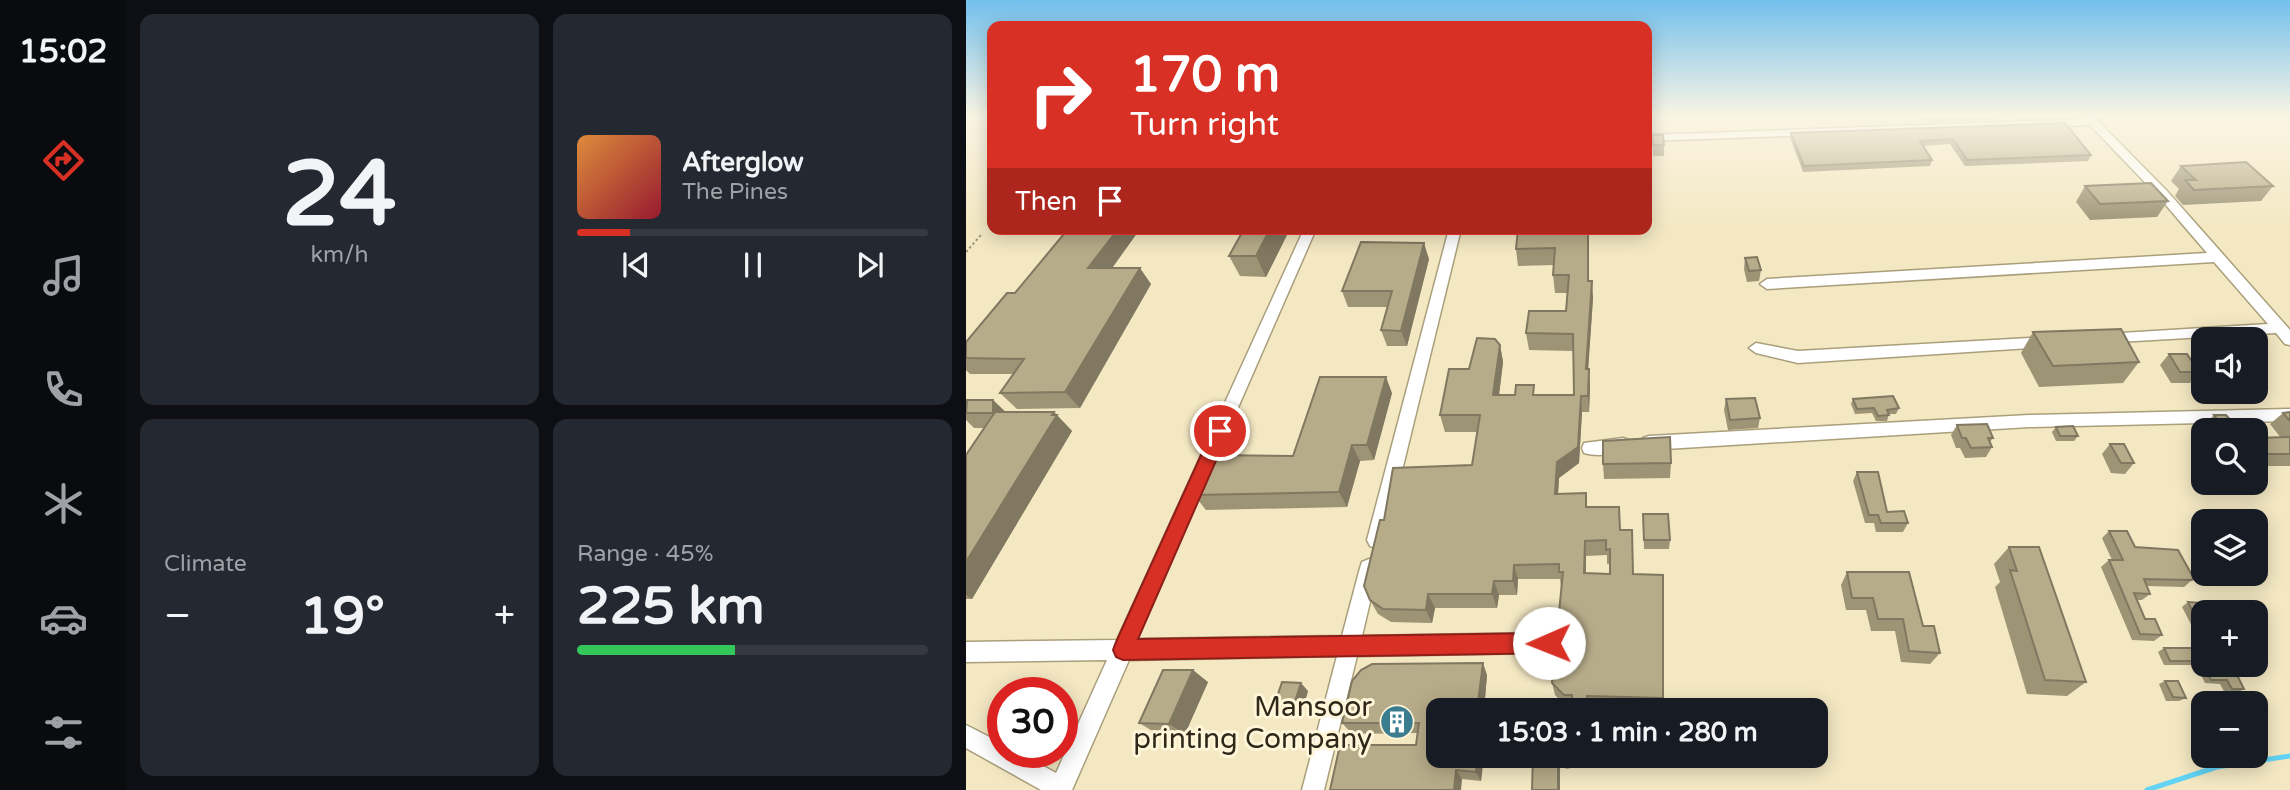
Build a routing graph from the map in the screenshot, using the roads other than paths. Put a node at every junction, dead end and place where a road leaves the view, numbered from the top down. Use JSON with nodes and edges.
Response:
{"nodes":[{"id":1,"x":2121,"y":153,"type":"edge"},
{"id":2,"x":1307,"y":235,"type":"edge"},
{"id":3,"x":1453,"y":235,"type":"edge"},
{"id":4,"x":2220,"y":257,"type":"junction"},
{"id":5,"x":1767,"y":284,"type":"dead end"},
{"id":6,"x":2285,"y":334,"type":"edge"},
{"id":7,"x":2089,"y":340,"type":"edge"},
{"id":8,"x":2062,"y":341,"type":"edge"},
{"id":9,"x":1756,"y":348,"type":"dead end"},
{"id":10,"x":2290,"y":415,"type":"edge"},
{"id":11,"x":1590,"y":447,"type":"dead end"},
{"id":12,"x":1549,"y":643,"type":"dead end"},
{"id":13,"x":1350,"y":648,"type":"junction"},
{"id":14,"x":1123,"y":650,"type":"junction"},
{"id":15,"x":966,"y":652,"type":"edge"},
{"id":16,"x":966,"y":736,"type":"edge"},
{"id":17,"x":1060,"y":789,"type":"edge"},
{"id":18,"x":1313,"y":790,"type":"edge"}],
"edges":[{"from":1,"to":4,"type":"street"},
{"from":2,"to":14,"type":"street"},
{"from":3,"to":13,"type":"street"},
{"from":4,"to":5,"type":"street"},
{"from":4,"to":6,"type":"street"},
{"from":6,"to":7,"type":"street"},
{"from":8,"to":9,"type":"street"},
{"from":10,"to":11,"type":"street"},
{"from":12,"to":13,"type":"street"},
{"from":13,"to":14,"type":"street"},
{"from":13,"to":18,"type":"street"},
{"from":14,"to":15,"type":"street"},
{"from":14,"to":17,"type":"street"},
{"from":16,"to":17,"type":"street"}]}
